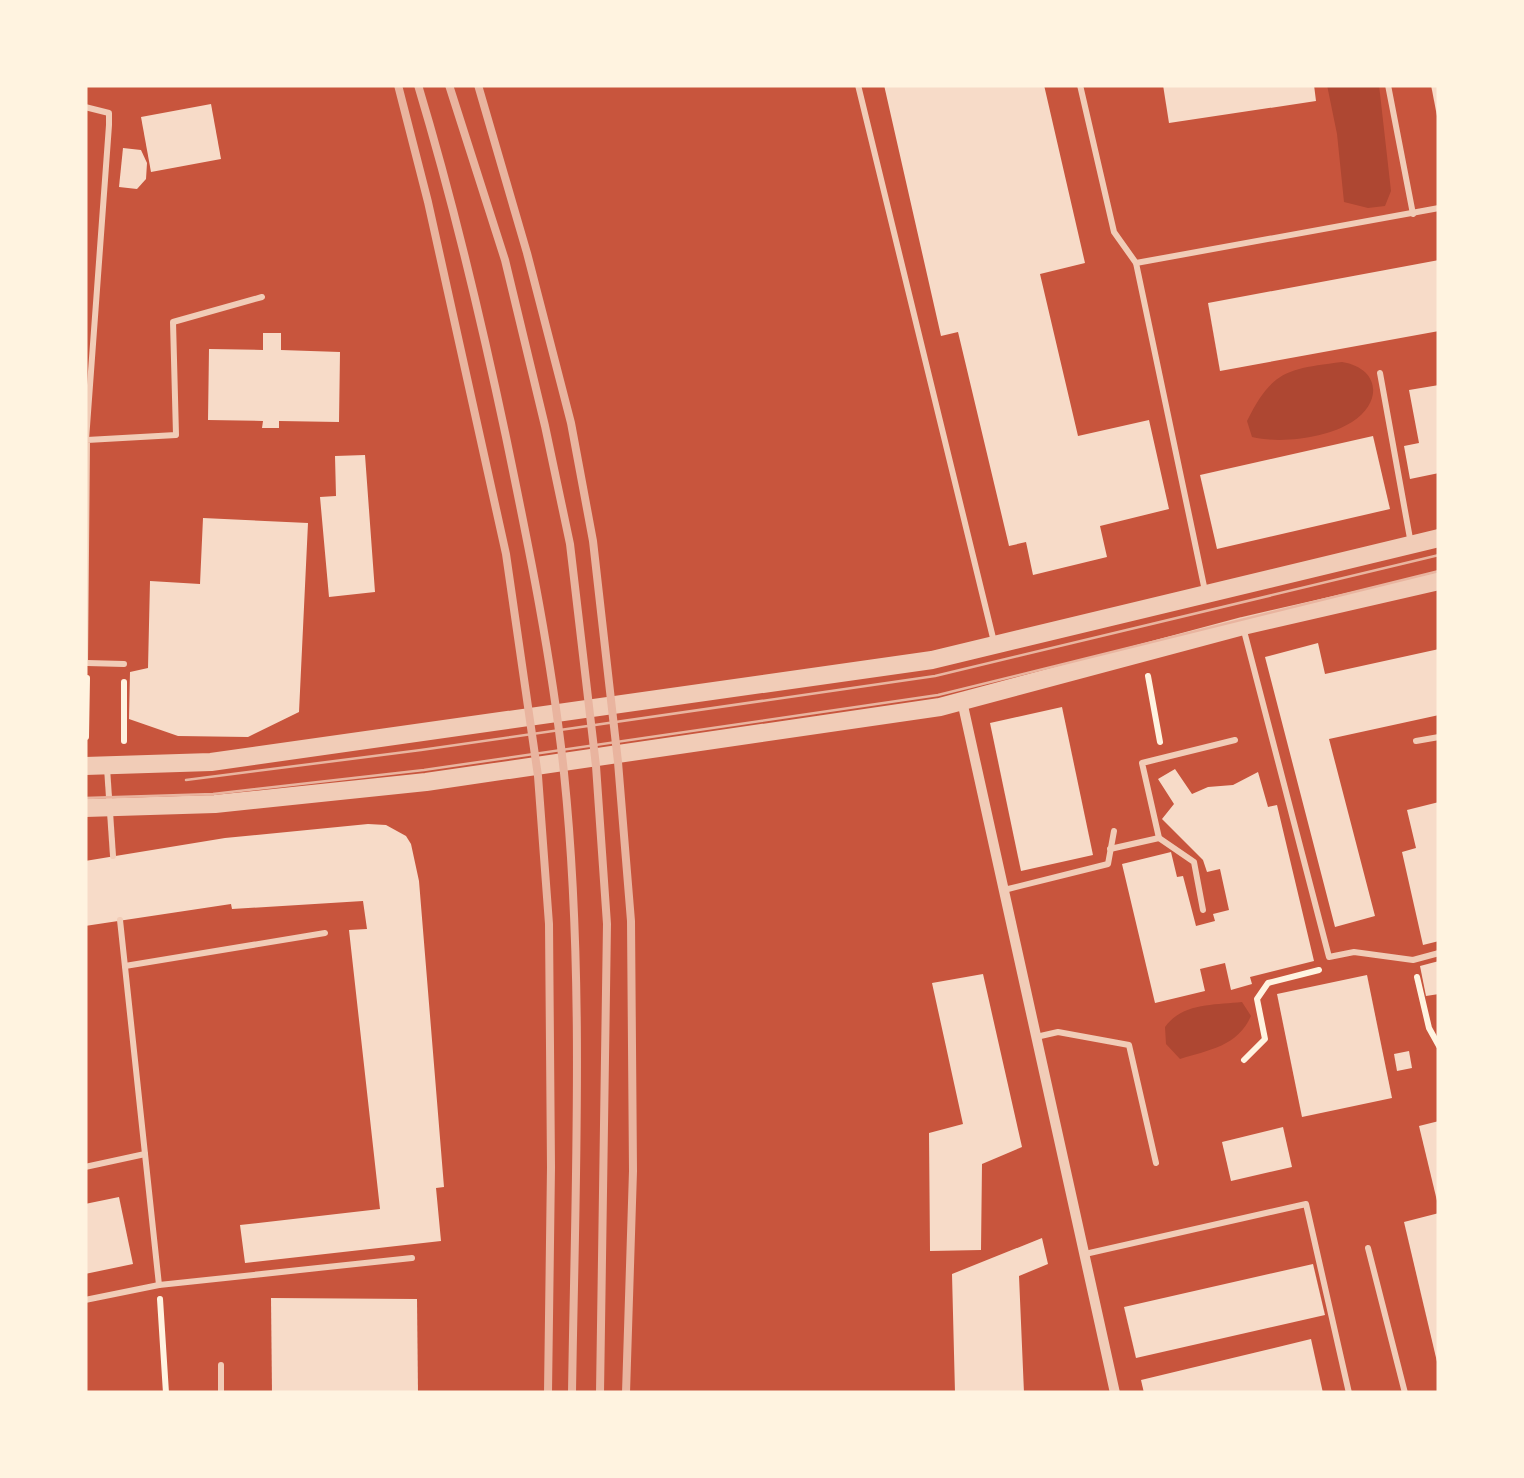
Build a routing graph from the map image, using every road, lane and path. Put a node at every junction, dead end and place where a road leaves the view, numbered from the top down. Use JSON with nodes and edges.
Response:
{"nodes":[{"id":1,"x":858,"y":85,"type":"edge"},
{"id":2,"x":1080,"y":85,"type":"edge"},
{"id":3,"x":1388,"y":85,"type":"edge"},
{"id":4,"x":85,"y":108,"type":"edge"},
{"id":5,"x":1439,"y":208,"type":"edge"},
{"id":6,"x":1412,"y":214,"type":"junction"},
{"id":7,"x":1136,"y":262,"type":"junction"},
{"id":8,"x":262,"y":297,"type":"dead end"},
{"id":9,"x":1380,"y":373,"type":"dead end"},
{"id":10,"x":86,"y":440,"type":"edge"},
{"id":11,"x":1439,"y":538,"type":"edge"},
{"id":12,"x":1411,"y":544,"type":"junction"},
{"id":13,"x":1439,"y":581,"type":"edge"},
{"id":14,"x":1205,"y":592,"type":"junction"},
{"id":15,"x":1243,"y":626,"type":"junction"},
{"id":16,"x":995,"y":646,"type":"junction"},
{"id":17,"x":86,"y":664,"type":"edge"},
{"id":18,"x":124,"y":664,"type":"joint"},
{"id":19,"x":1148,"y":674,"type":"dead end"},
{"id":20,"x":962,"y":702,"type":"junction"},
{"id":21,"x":86,"y":737,"type":"edge"},
{"id":22,"x":1439,"y":737,"type":"edge"},
{"id":23,"x":1236,"y":740,"type":"dead end"},
{"id":24,"x":124,"y":741,"type":"dead end"},
{"id":25,"x":1416,"y":742,"type":"dead end"},
{"id":26,"x":1164,"y":759,"type":"junction"},
{"id":27,"x":107,"y":765,"type":"junction"},
{"id":28,"x":85,"y":766,"type":"edge"},
{"id":29,"x":110,"y":807,"type":"junction"},
{"id":30,"x":85,"y":808,"type":"edge"},
{"id":31,"x":1114,"y":830,"type":"dead end"},
{"id":32,"x":1159,"y":838,"type":"junction"},
{"id":33,"x":1110,"y":848,"type":"junction"},
{"id":34,"x":113,"y":856,"type":"dead end"},
{"id":35,"x":1003,"y":890,"type":"junction"},
{"id":36,"x":1203,"y":910,"type":"dead end"},
{"id":37,"x":120,"y":920,"type":"dead end"},
{"id":38,"x":326,"y":933,"type":"dead end"},
{"id":39,"x":1439,"y":953,"type":"edge"},
{"id":40,"x":1329,"y":958,"type":"junction"},
{"id":41,"x":1413,"y":960,"type":"junction"},
{"id":42,"x":125,"y":966,"type":"junction"},
{"id":43,"x":1036,"y":1037,"type":"junction"},
{"id":44,"x":1439,"y":1046,"type":"edge"},
{"id":45,"x":1244,"y":1060,"type":"dead end"},
{"id":46,"x":145,"y":1154,"type":"junction"},
{"id":47,"x":1156,"y":1163,"type":"dead end"},
{"id":48,"x":85,"y":1166,"type":"edge"},
{"id":49,"x":1368,"y":1248,"type":"dead end"},
{"id":50,"x":1084,"y":1254,"type":"junction"},
{"id":51,"x":412,"y":1258,"type":"dead end"},
{"id":52,"x":159,"y":1286,"type":"junction"},
{"id":53,"x":85,"y":1300,"type":"edge"},
{"id":54,"x":221,"y":1366,"type":"dead end"},
{"id":55,"x":166,"y":1393,"type":"edge"},
{"id":56,"x":221,"y":1393,"type":"edge"},
{"id":57,"x":1115,"y":1393,"type":"edge"},
{"id":58,"x":1349,"y":1393,"type":"edge"},
{"id":59,"x":1405,"y":1393,"type":"edge"}],
"edges":[{"from":1,"to":16,"type":"lane"},
{"from":2,"to":7,"type":"lane"},
{"from":3,"to":6,"type":"lane"},
{"from":4,"to":10,"type":"lane"},
{"from":5,"to":6,"type":"lane"},
{"from":6,"to":7,"type":"lane"},
{"from":7,"to":14,"type":"lane"},
{"from":8,"to":10,"type":"lane"},
{"from":9,"to":12,"type":"lane"},
{"from":10,"to":17,"type":"lane"},
{"from":11,"to":12,"type":"street"},
{"from":12,"to":14,"type":"street"},
{"from":13,"to":15,"type":"street"},
{"from":14,"to":16,"type":"street"},
{"from":15,"to":20,"type":"street"},
{"from":15,"to":40,"type":"lane"},
{"from":16,"to":27,"type":"street"},
{"from":17,"to":18,"type":"lane"},
{"from":17,"to":21,"type":"path"},
{"from":18,"to":24,"type":"path"},
{"from":19,"to":26,"type":"path"},
{"from":20,"to":29,"type":"street"},
{"from":20,"to":35,"type":"street"},
{"from":22,"to":25,"type":"lane"},
{"from":23,"to":26,"type":"lane"},
{"from":26,"to":32,"type":"lane"},
{"from":27,"to":28,"type":"street"},
{"from":27,"to":29,"type":"lane"},
{"from":29,"to":30,"type":"street"},
{"from":29,"to":34,"type":"lane"},
{"from":31,"to":33,"type":"lane"},
{"from":32,"to":33,"type":"lane"},
{"from":32,"to":36,"type":"lane"},
{"from":33,"to":35,"type":"lane"},
{"from":35,"to":43,"type":"street"},
{"from":37,"to":42,"type":"lane"},
{"from":38,"to":42,"type":"lane"},
{"from":39,"to":41,"type":"lane"},
{"from":40,"to":41,"type":"lane"},
{"from":40,"to":45,"type":"path"},
{"from":41,"to":44,"type":"path"},
{"from":42,"to":46,"type":"lane"},
{"from":43,"to":47,"type":"lane"},
{"from":43,"to":50,"type":"street"},
{"from":46,"to":48,"type":"lane"},
{"from":46,"to":52,"type":"lane"},
{"from":49,"to":59,"type":"lane"},
{"from":50,"to":57,"type":"street"},
{"from":50,"to":58,"type":"lane"},
{"from":51,"to":52,"type":"lane"},
{"from":52,"to":53,"type":"lane"},
{"from":52,"to":55,"type":"path"},
{"from":54,"to":56,"type":"lane"}]}
